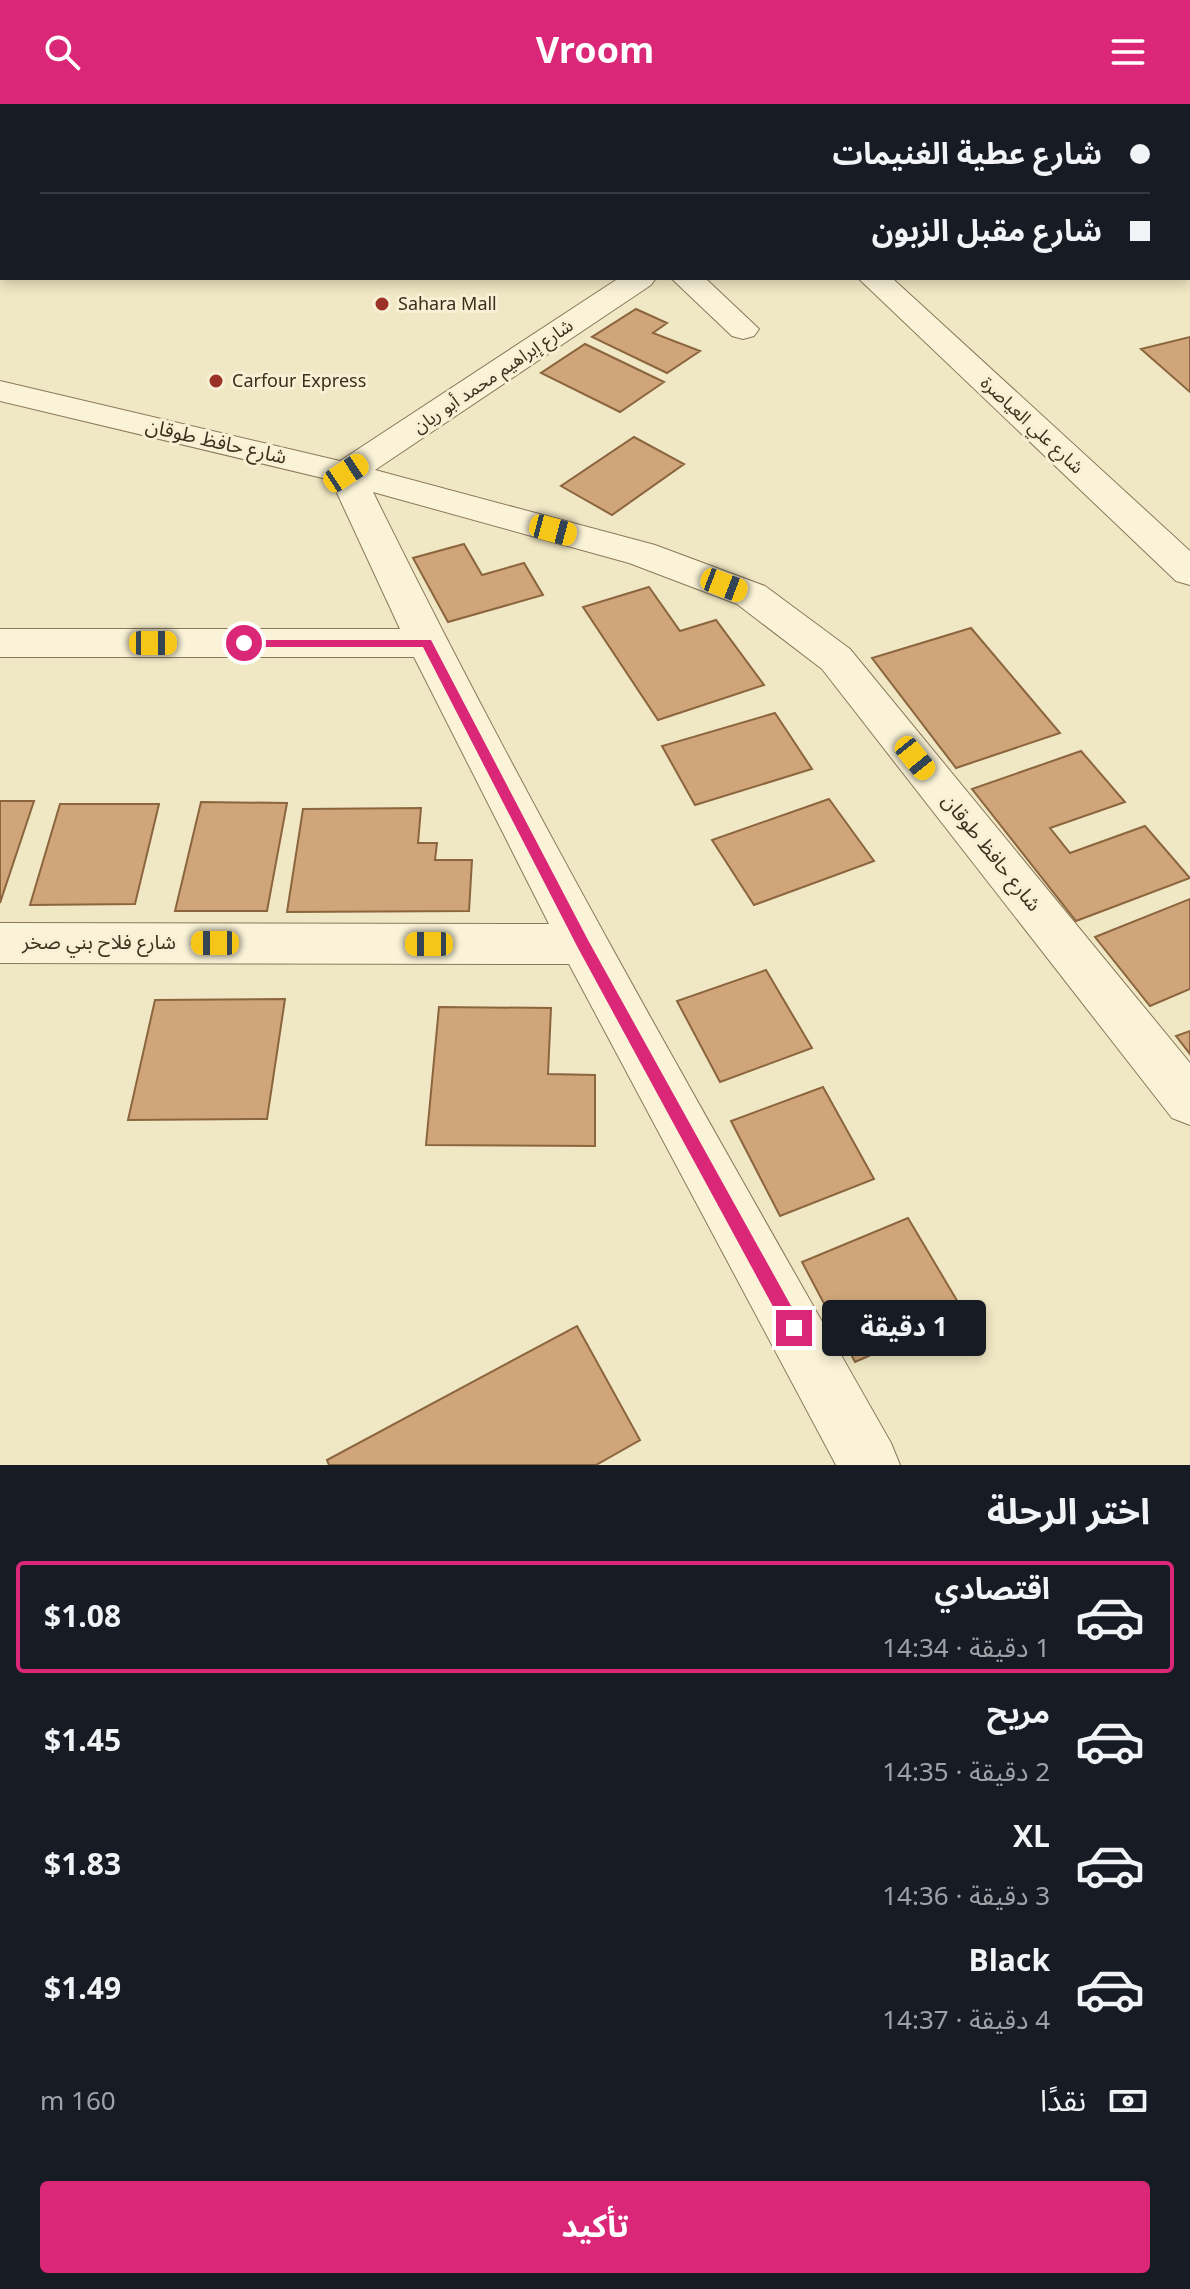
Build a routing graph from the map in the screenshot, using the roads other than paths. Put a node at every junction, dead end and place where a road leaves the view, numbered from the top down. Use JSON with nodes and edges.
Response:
{"nodes":[{"id":1,"x":637,"y":280,"type":"edge"},
{"id":2,"x":689,"y":280,"type":"edge"},
{"id":3,"x":876,"y":280,"type":"edge"},
{"id":4,"x":743,"y":329,"type":"dead end"},
{"id":5,"x":0,"y":391,"type":"edge"},
{"id":6,"x":346,"y":473,"type":"junction"},
{"id":7,"x":1190,"y":572,"type":"edge"},
{"id":8,"x":0,"y":643,"type":"edge"},
{"id":9,"x":427,"y":643,"type":"junction"},
{"id":10,"x":0,"y":943,"type":"edge"},
{"id":11,"x":583,"y":944,"type":"junction"},
{"id":12,"x":1190,"y":1102,"type":"edge"},
{"id":13,"x":869,"y":1465,"type":"edge"}],
"edges":[{"from":1,"to":6,"type":"street","name":"شارع إبراهيم محمد أبو ريان"},
{"from":2,"to":4,"type":"street"},
{"from":3,"to":7,"type":"street","name":"شارع علي العياصرة"},
{"from":5,"to":6,"type":"street","name":"شارع حافظ طوقان"},
{"from":6,"to":9,"type":"street"},
{"from":6,"to":12,"type":"street","name":"شارع حافظ طوقان"},
{"from":8,"to":9,"type":"street"},
{"from":9,"to":11,"type":"street"},
{"from":10,"to":11,"type":"street","name":"شارع فلاح بني صخر"},
{"from":11,"to":13,"type":"street"}]}
